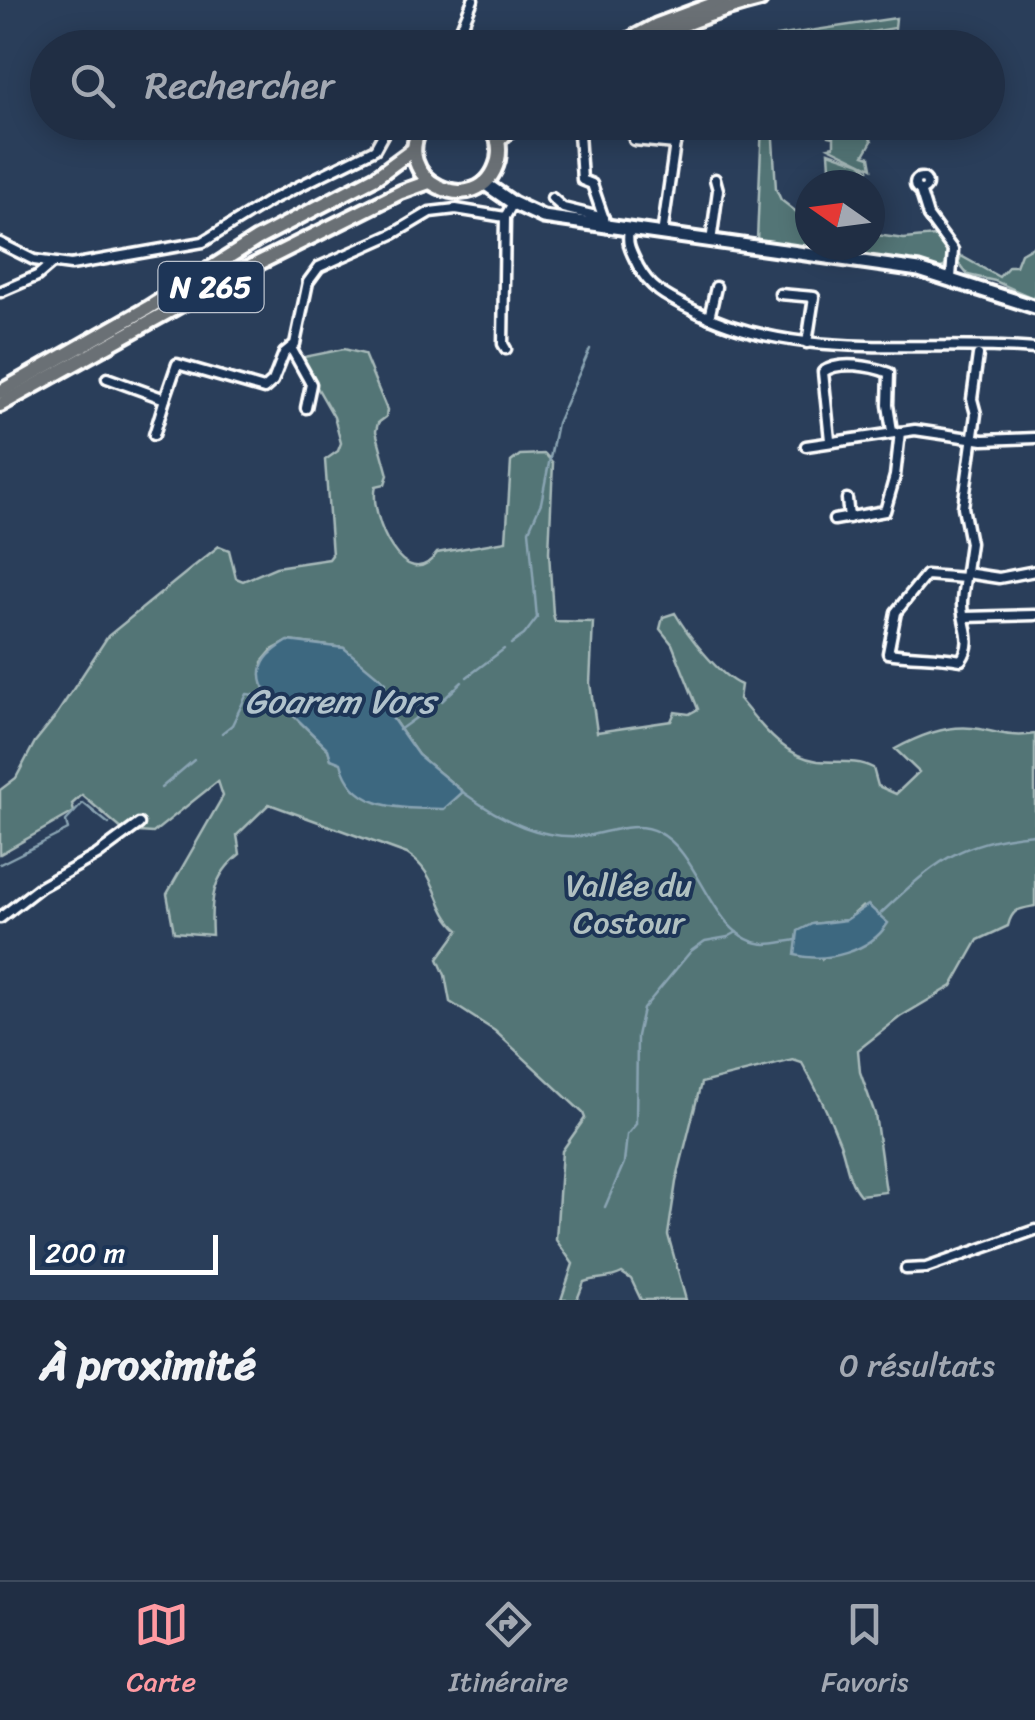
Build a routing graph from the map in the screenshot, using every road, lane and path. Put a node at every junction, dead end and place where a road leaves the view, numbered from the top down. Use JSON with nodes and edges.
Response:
{"nodes":[{"id":1,"x":473,"y":0,"type":"edge"},
{"id":2,"x":724,"y":0,"type":"edge"},
{"id":3,"x":760,"y":0,"type":"edge"},
{"id":4,"x":460,"y":30,"type":"edge"},
{"id":5,"x":648,"y":30,"type":"edge"},
{"id":6,"x":671,"y":30,"type":"edge"},
{"id":7,"x":380,"y":140,"type":"edge"},
{"id":8,"x":416,"y":140,"type":"edge"},
{"id":9,"x":579,"y":140,"type":"edge"},
{"id":10,"x":634,"y":140,"type":"dead end"},
{"id":11,"x":676,"y":140,"type":"edge"},
{"id":12,"x":498,"y":141,"type":"edge"},
{"id":13,"x":675,"y":144,"type":"junction"},
{"id":14,"x":414,"y":150,"type":"junction"},
{"id":15,"x":715,"y":179,"type":"dead end"},
{"id":16,"x":429,"y":182,"type":"junction"},
{"id":17,"x":484,"y":183,"type":"junction"},
{"id":18,"x":920,"y":190,"type":"dead end"},
{"id":19,"x":552,"y":198,"type":"dead end"},
{"id":20,"x":513,"y":203,"type":"junction"},
{"id":21,"x":505,"y":217,"type":"junction"},
{"id":22,"x":606,"y":223,"type":"junction"},
{"id":23,"x":629,"y":230,"type":"junction"},
{"id":24,"x":662,"y":235,"type":"junction"},
{"id":25,"x":711,"y":242,"type":"junction"},
{"id":26,"x":0,"y":243,"type":"edge"},
{"id":27,"x":795,"y":248,"type":"edge"},
{"id":28,"x":866,"y":260,"type":"edge"},
{"id":29,"x":51,"y":264,"type":"junction"},
{"id":30,"x":951,"y":278,"type":"junction"},
{"id":31,"x":716,"y":287,"type":"dead end"},
{"id":32,"x":0,"y":292,"type":"edge"},
{"id":33,"x":780,"y":294,"type":"dead end"},
{"id":34,"x":1035,"y":307,"type":"edge"},
{"id":35,"x":709,"y":318,"type":"junction"},
{"id":36,"x":807,"y":343,"type":"junction"},
{"id":37,"x":291,"y":348,"type":"junction"},
{"id":38,"x":506,"y":349,"type":"dead end"},
{"id":39,"x":1035,"y":349,"type":"edge"},
{"id":40,"x":978,"y":355,"type":"dead end"},
{"id":41,"x":107,"y":378,"type":"dead end"},
{"id":42,"x":0,"y":392,"type":"edge"},
{"id":43,"x":165,"y":399,"type":"junction"},
{"id":44,"x":0,"y":406,"type":"edge"},
{"id":45,"x":306,"y":408,"type":"dead end"},
{"id":46,"x":896,"y":432,"type":"junction"},
{"id":47,"x":154,"y":434,"type":"dead end"},
{"id":48,"x":972,"y":438,"type":"junction"},
{"id":49,"x":1035,"y":438,"type":"edge"},
{"id":50,"x":830,"y":440,"type":"junction"},
{"id":51,"x":806,"y":446,"type":"dead end"},
{"id":52,"x":847,"y":498,"type":"dead end"},
{"id":53,"x":849,"y":518,"type":"junction"},
{"id":54,"x":834,"y":520,"type":"dead end"},
{"id":55,"x":1035,"y":571,"type":"edge"},
{"id":56,"x":965,"y":575,"type":"junction"},
{"id":57,"x":1035,"y":615,"type":"edge"},
{"id":58,"x":964,"y":617,"type":"junction"},
{"id":59,"x":139,"y":824,"type":"dead end"},
{"id":60,"x":0,"y":918,"type":"edge"},
{"id":61,"x":1035,"y":1230,"type":"edge"},
{"id":62,"x":906,"y":1269,"type":"dead end"}],
"edges":[{"from":1,"to":4,"type":"street"},
{"from":2,"to":5,"type":"highway"},
{"from":3,"to":6,"type":"highway"},
{"from":7,"to":29,"type":"street"},
{"from":8,"to":14,"type":"highway"},
{"from":9,"to":22,"type":"street"},
{"from":10,"to":13,"type":"street"},
{"from":11,"to":13,"type":"street"},
{"from":12,"to":17,"type":"highway"},
{"from":13,"to":24,"type":"street"},
{"from":14,"to":16,"type":"highway"},
{"from":14,"to":42,"type":"highway","number":"N 265"},
{"from":15,"to":25,"type":"street"},
{"from":16,"to":17,"type":"highway"},
{"from":16,"to":44,"type":"highway","number":"N 265"},
{"from":17,"to":20,"type":"main road"},
{"from":18,"to":30,"type":"street"},
{"from":19,"to":22,"type":"street"},
{"from":20,"to":21,"type":"street"},
{"from":20,"to":22,"type":"main road"},
{"from":21,"to":37,"type":"street"},
{"from":21,"to":38,"type":"street"},
{"from":22,"to":23,"type":"main road"},
{"from":23,"to":24,"type":"main road"},
{"from":23,"to":35,"type":"street"},
{"from":24,"to":25,"type":"main road"},
{"from":25,"to":27,"type":"main road"},
{"from":26,"to":29,"type":"street"},
{"from":28,"to":30,"type":"main road"},
{"from":29,"to":32,"type":"street"},
{"from":30,"to":34,"type":"main road"},
{"from":31,"to":35,"type":"street"},
{"from":33,"to":36,"type":"street"},
{"from":35,"to":36,"type":"street"},
{"from":36,"to":39,"type":"street"},
{"from":37,"to":43,"type":"street"},
{"from":37,"to":45,"type":"street"},
{"from":40,"to":48,"type":"street"},
{"from":41,"to":43,"type":"street"},
{"from":43,"to":47,"type":"street"},
{"from":46,"to":48,"type":"street"},
{"from":46,"to":50,"type":"street"},
{"from":46,"to":50,"type":"street"},
{"from":46,"to":53,"type":"street"},
{"from":48,"to":49,"type":"street"},
{"from":48,"to":56,"type":"street"},
{"from":50,"to":51,"type":"street"},
{"from":52,"to":53,"type":"street"},
{"from":53,"to":54,"type":"street"},
{"from":55,"to":56,"type":"street"},
{"from":56,"to":58,"type":"street"},
{"from":56,"to":58,"type":"street"},
{"from":57,"to":58,"type":"street"},
{"from":59,"to":60,"type":"street"},
{"from":61,"to":62,"type":"street"}]}
